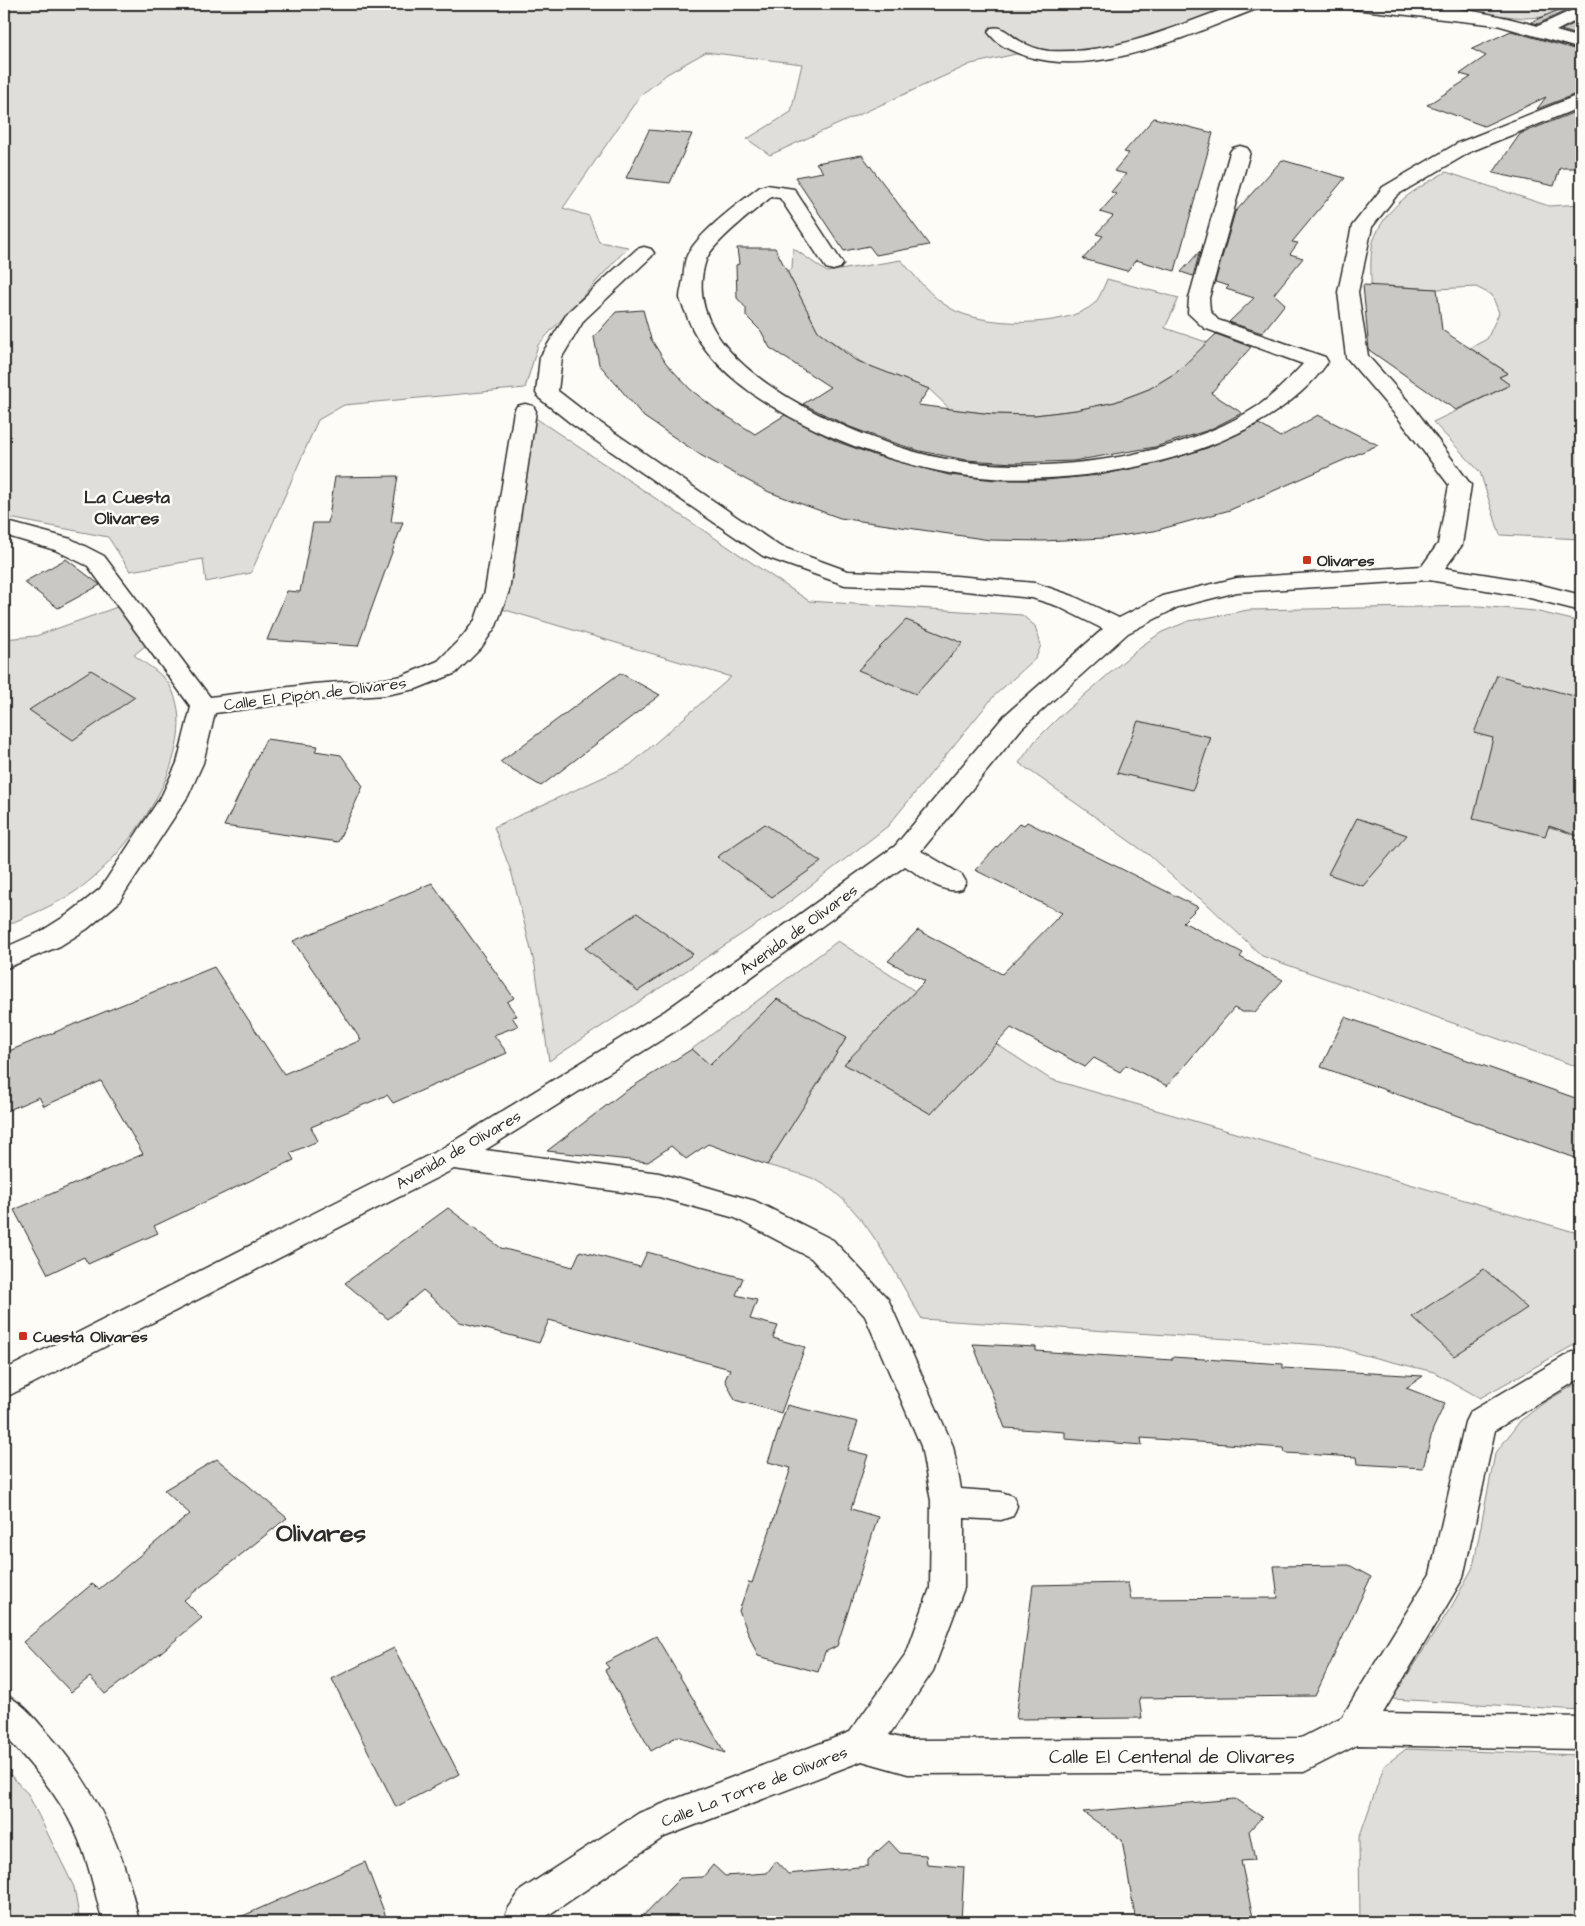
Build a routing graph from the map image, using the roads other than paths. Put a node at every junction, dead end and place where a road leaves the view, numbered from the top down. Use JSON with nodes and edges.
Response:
{"nodes":[{"id":1,"x":1253,"y":4,"type":"edge"},
{"id":2,"x":1353,"y":4,"type":"edge"},
{"id":3,"x":1581,"y":11,"type":"edge"},
{"id":4,"x":998,"y":32,"type":"dead end"},
{"id":5,"x":1540,"y":32,"type":"junction"},
{"id":6,"x":1581,"y":44,"type":"edge"},
{"id":7,"x":1581,"y":100,"type":"edge"},
{"id":8,"x":1240,"y":152,"type":"dead end"},
{"id":9,"x":644,"y":253,"type":"dead end"},
{"id":10,"x":833,"y":264,"type":"dead end"},
{"id":11,"x":1357,"y":357,"type":"junction"},
{"id":12,"x":1317,"y":362,"type":"junction"},
{"id":13,"x":525,"y":411,"type":"dead end"},
{"id":14,"x":4,"y":528,"type":"edge"},
{"id":15,"x":1429,"y":573,"type":"junction"},
{"id":16,"x":1581,"y":603,"type":"edge"},
{"id":17,"x":1119,"y":628,"type":"junction"},
{"id":18,"x":204,"y":706,"type":"junction"},
{"id":19,"x":904,"y":853,"type":"junction"},
{"id":20,"x":953,"y":882,"type":"dead end"},
{"id":21,"x":4,"y":959,"type":"edge"},
{"id":22,"x":451,"y":1157,"type":"junction"},
{"id":23,"x":1581,"y":1362,"type":"edge"},
{"id":24,"x":4,"y":1385,"type":"edge"},
{"id":25,"x":947,"y":1503,"type":"junction"},
{"id":26,"x":1002,"y":1506,"type":"dead end"},
{"id":27,"x":4,"y":1711,"type":"edge"},
{"id":28,"x":1354,"y":1729,"type":"junction"},
{"id":29,"x":1581,"y":1733,"type":"edge"},
{"id":30,"x":862,"y":1744,"type":"junction"},
{"id":31,"x":121,"y":1922,"type":"edge"},
{"id":32,"x":520,"y":1922,"type":"edge"}],
"edges":[{"from":1,"to":4,"type":"street"},
{"from":2,"to":5,"type":"street"},
{"from":3,"to":5,"type":"street"},
{"from":5,"to":6,"type":"street"},
{"from":7,"to":11,"type":"street"},
{"from":8,"to":12,"type":"street"},
{"from":9,"to":17,"type":"street"},
{"from":10,"to":12,"type":"street"},
{"from":11,"to":12,"type":"street"},
{"from":11,"to":15,"type":"street"},
{"from":13,"to":18,"type":"street","name":"Calle El Pipón de Olivares"},
{"from":14,"to":18,"type":"street"},
{"from":15,"to":16,"type":"street","name":"Avenida de Olivares"},
{"from":15,"to":17,"type":"street","name":"Avenida de Olivares"},
{"from":17,"to":19,"type":"street","name":"Avenida de Olivares"},
{"from":18,"to":21,"type":"street"},
{"from":19,"to":20,"type":"street"},
{"from":19,"to":22,"type":"street","name":"Avenida de Olivares"},
{"from":22,"to":24,"type":"street","name":"Avenida de Olivares"},
{"from":22,"to":25,"type":"street","name":"Calle La Torre de Olivares"},
{"from":23,"to":28,"type":"street"},
{"from":25,"to":26,"type":"street"},
{"from":25,"to":30,"type":"street","name":"Calle La Torre de Olivares"},
{"from":27,"to":31,"type":"street"},
{"from":28,"to":29,"type":"street"},
{"from":28,"to":30,"type":"street","name":"Calle El Centenal de Olivares"},
{"from":30,"to":32,"type":"street","name":"Calle La Torre de Olivares"}]}
